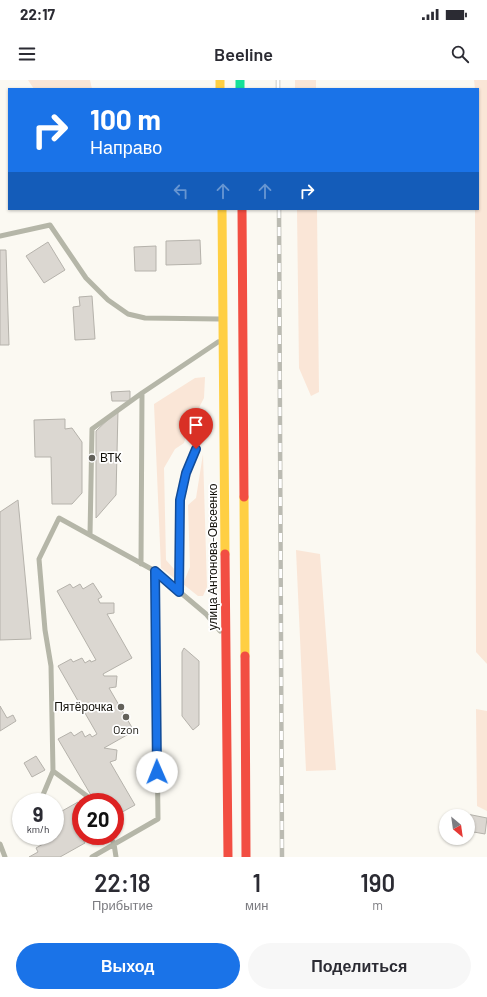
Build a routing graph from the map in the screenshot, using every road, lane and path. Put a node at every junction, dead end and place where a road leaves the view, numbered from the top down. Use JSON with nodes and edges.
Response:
{"nodes":[{"id":1,"x":222,"y":210,"type":"edge"},
{"id":2,"x":242,"y":210,"type":"edge"},
{"id":3,"x":0,"y":236,"type":"edge"},
{"id":4,"x":224,"y":320,"type":"junction"},
{"id":5,"x":224,"y":338,"type":"junction"},
{"id":6,"x":142,"y":393,"type":"junction"},
{"id":7,"x":196,"y":449,"type":"dead end"},
{"id":8,"x":90,"y":535,"type":"junction"},
{"id":9,"x":141,"y":564,"type":"junction"},
{"id":10,"x":155,"y":571,"type":"junction"},
{"id":11,"x":179,"y":592,"type":"junction"},
{"id":12,"x":226,"y":638,"type":"junction"},
{"id":13,"x":53,"y":771,"type":"junction"},
{"id":14,"x":44,"y":793,"type":"edge"},
{"id":15,"x":82,"y":793,"type":"edge"},
{"id":16,"x":124,"y":838,"type":"edge"},
{"id":17,"x":0,"y":845,"type":"edge"},
{"id":18,"x":112,"y":845,"type":"edge"},
{"id":19,"x":114,"y":845,"type":"edge"},
{"id":20,"x":5,"y":857,"type":"edge"},
{"id":21,"x":92,"y":857,"type":"edge"},
{"id":22,"x":116,"y":857,"type":"edge"},
{"id":23,"x":228,"y":857,"type":"edge"},
{"id":24,"x":246,"y":857,"type":"edge"}],
"edges":[{"from":1,"to":4,"type":"highway","name":"улица Антонова-Овсеенко"},
{"from":2,"to":24,"type":"highway"},
{"from":3,"to":4,"type":"lane"},
{"from":4,"to":5,"type":"highway","name":"улица Антонова-Овсеенко"},
{"from":5,"to":6,"type":"lane"},
{"from":5,"to":12,"type":"highway","name":"улица Антонова-Овсеенко"},
{"from":6,"to":8,"type":"lane"},
{"from":6,"to":9,"type":"lane"},
{"from":7,"to":11,"type":"lane"},
{"from":8,"to":9,"type":"lane"},
{"from":8,"to":13,"type":"lane"},
{"from":9,"to":10,"type":"lane"},
{"from":10,"to":11,"type":"lane"},
{"from":10,"to":16,"type":"lane"},
{"from":11,"to":12,"type":"lane"},
{"from":12,"to":23,"type":"highway","name":"улица Антонова-Овсеенко"},
{"from":13,"to":14,"type":"lane"},
{"from":13,"to":15,"type":"lane"},
{"from":17,"to":20,"type":"lane"},
{"from":18,"to":21,"type":"lane"},
{"from":19,"to":22,"type":"lane"}]}
